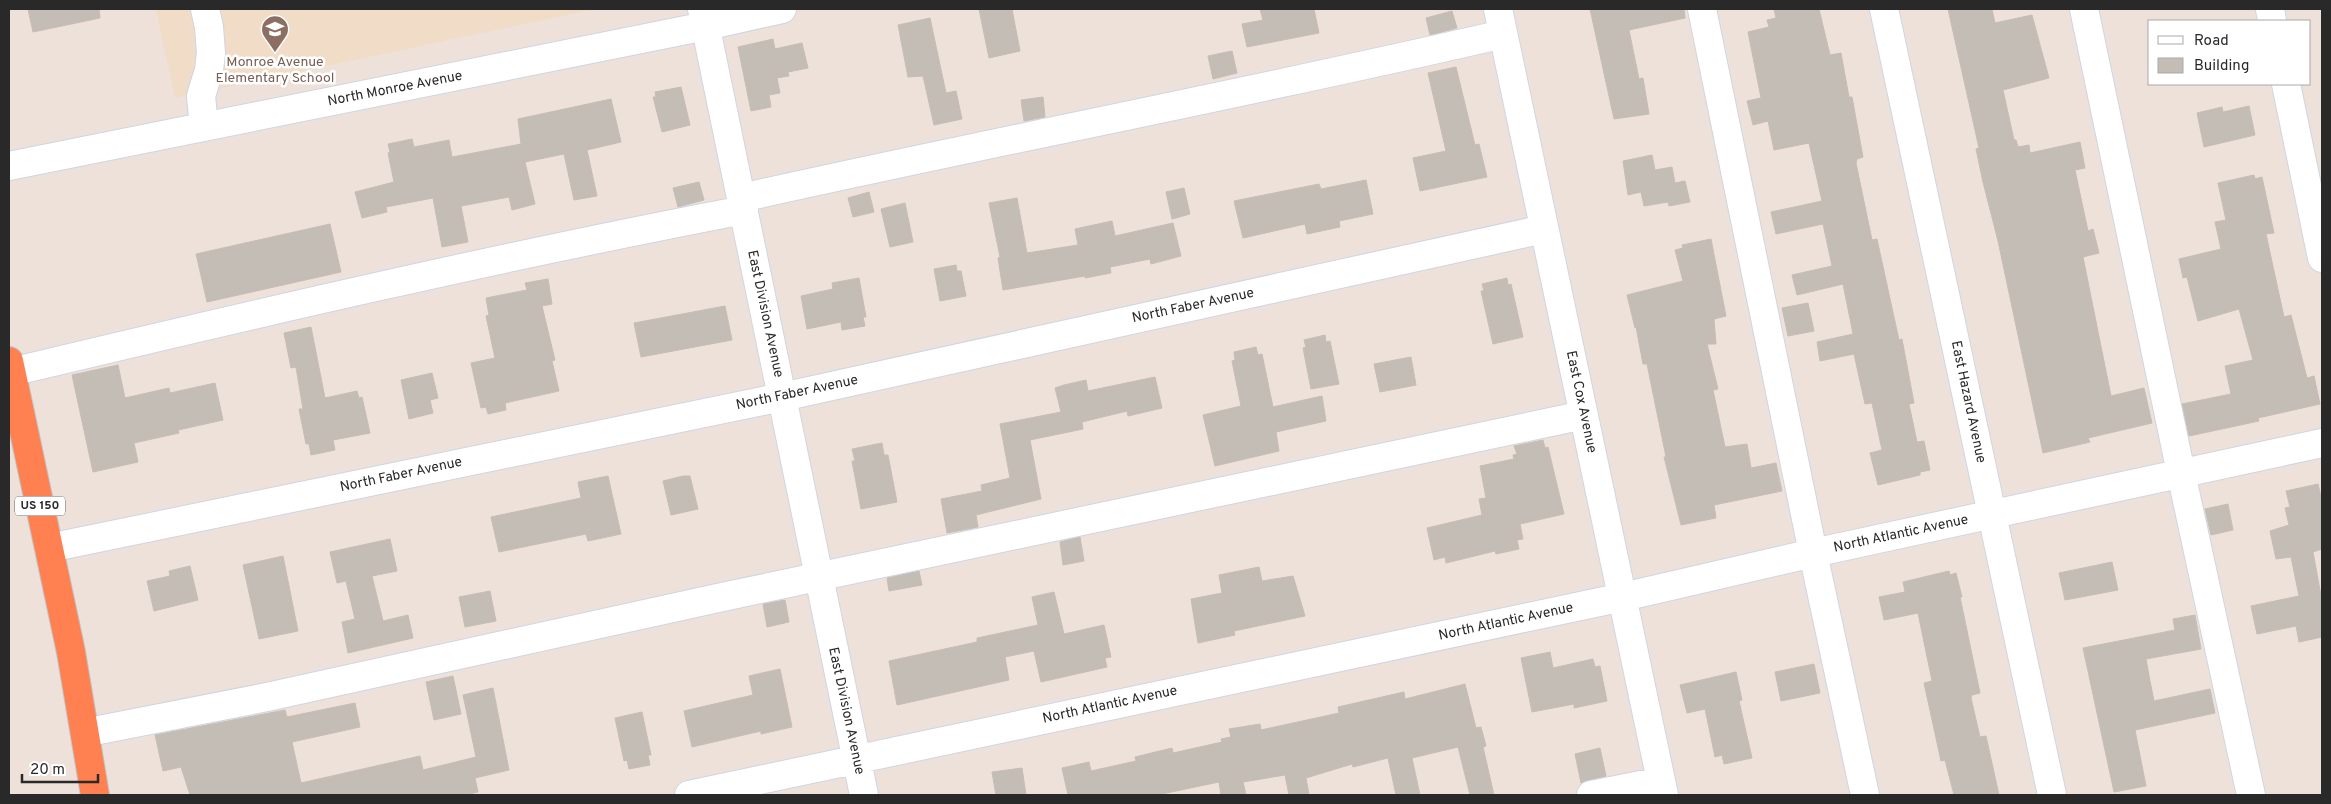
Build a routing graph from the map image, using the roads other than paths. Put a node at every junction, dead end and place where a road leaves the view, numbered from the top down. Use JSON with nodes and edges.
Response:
{"nodes":[{"id":1,"x":205,"y":9,"type":"edge"},
{"id":2,"x":782,"y":9,"type":"edge"},
{"id":3,"x":1702,"y":9,"type":"edge"},
{"id":4,"x":1884,"y":9,"type":"edge"},
{"id":5,"x":2084,"y":9,"type":"edge"},
{"id":6,"x":704,"y":17,"type":"edge"},
{"id":7,"x":1500,"y":21,"type":"edge"},
{"id":8,"x":2286,"y":85,"type":"edge"},
{"id":9,"x":204,"y":127,"type":"junction"},
{"id":10,"x":9,"y":166,"type":"edge"},
{"id":11,"x":742,"y":204,"type":"junction"},
{"id":12,"x":1544,"y":229,"type":"junction"},
{"id":13,"x":2322,"y":258,"type":"edge"},
{"id":14,"x":10,"y":366,"type":"edge"},
{"id":15,"x":782,"y":397,"type":"junction"},
{"id":16,"x":1584,"y":415,"type":"junction"},
{"id":17,"x":2322,"y":443,"type":"edge"},
{"id":18,"x":2181,"y":473,"type":"junction"},
{"id":19,"x":1992,"y":514,"type":"junction"},
{"id":20,"x":49,"y":548,"type":"junction"},
{"id":21,"x":1813,"y":553,"type":"junction"},
{"id":22,"x":819,"y":577,"type":"junction"},
{"id":23,"x":1623,"y":597,"type":"junction"},
{"id":24,"x":71,"y":652,"type":"junction"},
{"id":25,"x":94,"y":731,"type":"junction"},
{"id":26,"x":856,"y":759,"type":"junction"},
{"id":27,"x":1663,"y":788,"type":"edge"},
{"id":28,"x":96,"y":795,"type":"edge"},
{"id":29,"x":111,"y":795,"type":"edge"},
{"id":30,"x":689,"y":795,"type":"edge"},
{"id":31,"x":864,"y":795,"type":"edge"},
{"id":32,"x":1591,"y":795,"type":"edge"},
{"id":33,"x":1865,"y":795,"type":"edge"},
{"id":34,"x":2052,"y":795,"type":"edge"},
{"id":35,"x":2251,"y":795,"type":"edge"}],
"edges":[{"from":1,"to":9,"type":"street"},
{"from":2,"to":6,"type":"street","name":"North Monroe Avenue"},
{"from":3,"to":21,"type":"street"},
{"from":4,"to":19,"type":"street","name":"East Hazard Avenue"},
{"from":5,"to":18,"type":"street"},
{"from":6,"to":9,"type":"street","name":"North Monroe Avenue"},
{"from":6,"to":11,"type":"street","name":"East Division Avenue"},
{"from":7,"to":11,"type":"street"},
{"from":7,"to":12,"type":"street","name":"East Cox Avenue"},
{"from":8,"to":13,"type":"street"},
{"from":9,"to":10,"type":"street","name":"North Monroe Avenue"},
{"from":11,"to":14,"type":"street"},
{"from":11,"to":15,"type":"street","name":"East Division Avenue"},
{"from":12,"to":15,"type":"street","name":"North Faber Avenue"},
{"from":12,"to":16,"type":"street","name":"East Cox Avenue"},
{"from":14,"to":20,"type":"highway","number":"US 150"},
{"from":15,"to":20,"type":"street","name":"North Faber Avenue"},
{"from":15,"to":22,"type":"street","name":"East Division Avenue"},
{"from":16,"to":22,"type":"street"},
{"from":16,"to":23,"type":"street","name":"East Cox Avenue"},
{"from":17,"to":18,"type":"street","name":"North Atlantic Avenue"},
{"from":18,"to":19,"type":"street","name":"North Atlantic Avenue"},
{"from":18,"to":35,"type":"street"},
{"from":19,"to":21,"type":"street","name":"North Atlantic Avenue"},
{"from":19,"to":34,"type":"street","name":"East Hazard Avenue"},
{"from":20,"to":24,"type":"highway","number":"US 150"},
{"from":21,"to":23,"type":"street","name":"North Atlantic Avenue"},
{"from":21,"to":33,"type":"street"},
{"from":22,"to":25,"type":"street"},
{"from":22,"to":26,"type":"street","name":"East Division Avenue"},
{"from":23,"to":26,"type":"street","name":"North Atlantic Avenue"},
{"from":23,"to":27,"type":"street","name":"East Cox Avenue"},
{"from":24,"to":25,"type":"highway","number":"US 150"},
{"from":24,"to":28,"type":"highway","number":"US 150"},
{"from":25,"to":29,"type":"highway","number":"US 150"},
{"from":26,"to":30,"type":"street","name":"North Atlantic Avenue"},
{"from":26,"to":31,"type":"street","name":"East Division Avenue"},
{"from":27,"to":32,"type":"street"}]}
